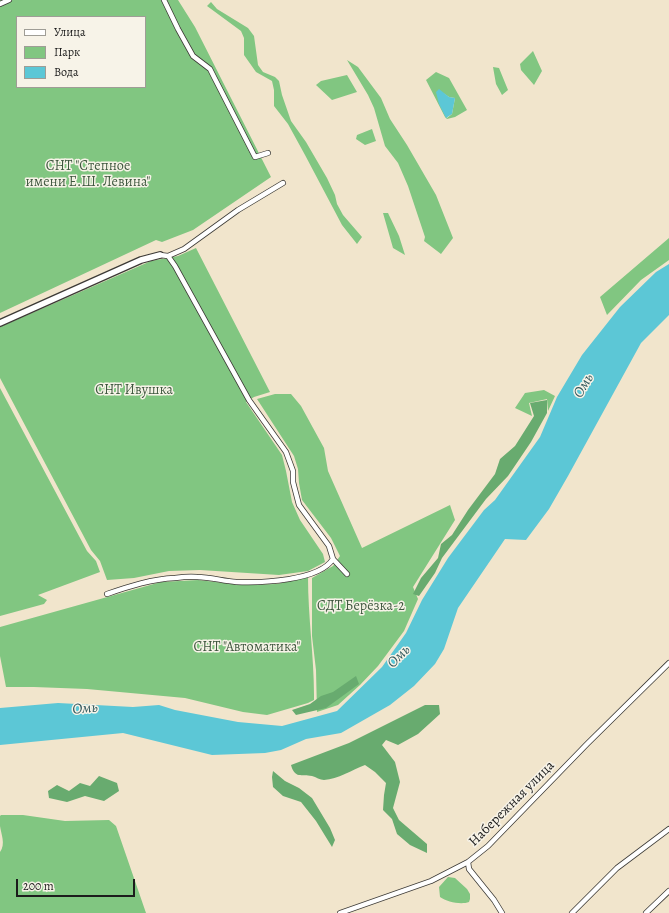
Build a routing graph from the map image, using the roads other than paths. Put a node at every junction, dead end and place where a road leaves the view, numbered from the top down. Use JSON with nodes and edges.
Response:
{"nodes":[{"id":1,"x":9,"y":0,"type":"edge"},
{"id":2,"x":164,"y":0,"type":"edge"},
{"id":3,"x":0,"y":4,"type":"edge"},
{"id":4,"x":268,"y":153,"type":"dead end"},
{"id":5,"x":283,"y":183,"type":"dead end"},
{"id":6,"x":160,"y":255,"type":"joint"},
{"id":7,"x":168,"y":256,"type":"junction"},
{"id":8,"x":0,"y":323,"type":"edge"},
{"id":9,"x":334,"y":559,"type":"junction"},
{"id":10,"x":347,"y":574,"type":"dead end"},
{"id":11,"x":107,"y":594,"type":"dead end"},
{"id":12,"x":669,"y":663,"type":"edge"},
{"id":13,"x":669,"y":829,"type":"edge"},
{"id":14,"x":468,"y":862,"type":"junction"},
{"id":15,"x":669,"y":891,"type":"edge"},
{"id":16,"x":340,"y":913,"type":"edge"},
{"id":17,"x":502,"y":913,"type":"edge"},
{"id":18,"x":572,"y":913,"type":"edge"},
{"id":19,"x":646,"y":913,"type":"edge"}],
"edges":[{"from":1,"to":3,"type":"street"},
{"from":2,"to":4,"type":"street"},
{"from":5,"to":7,"type":"street"},
{"from":6,"to":7,"type":"street"},
{"from":6,"to":8,"type":"street"},
{"from":7,"to":9,"type":"street"},
{"from":9,"to":10,"type":"street"},
{"from":9,"to":11,"type":"street"},
{"from":12,"to":14,"type":"street","name":"Набережная улица"},
{"from":13,"to":18,"type":"street"},
{"from":14,"to":16,"type":"street","name":"Набережная улица"},
{"from":14,"to":17,"type":"street"},
{"from":15,"to":19,"type":"street"}]}
